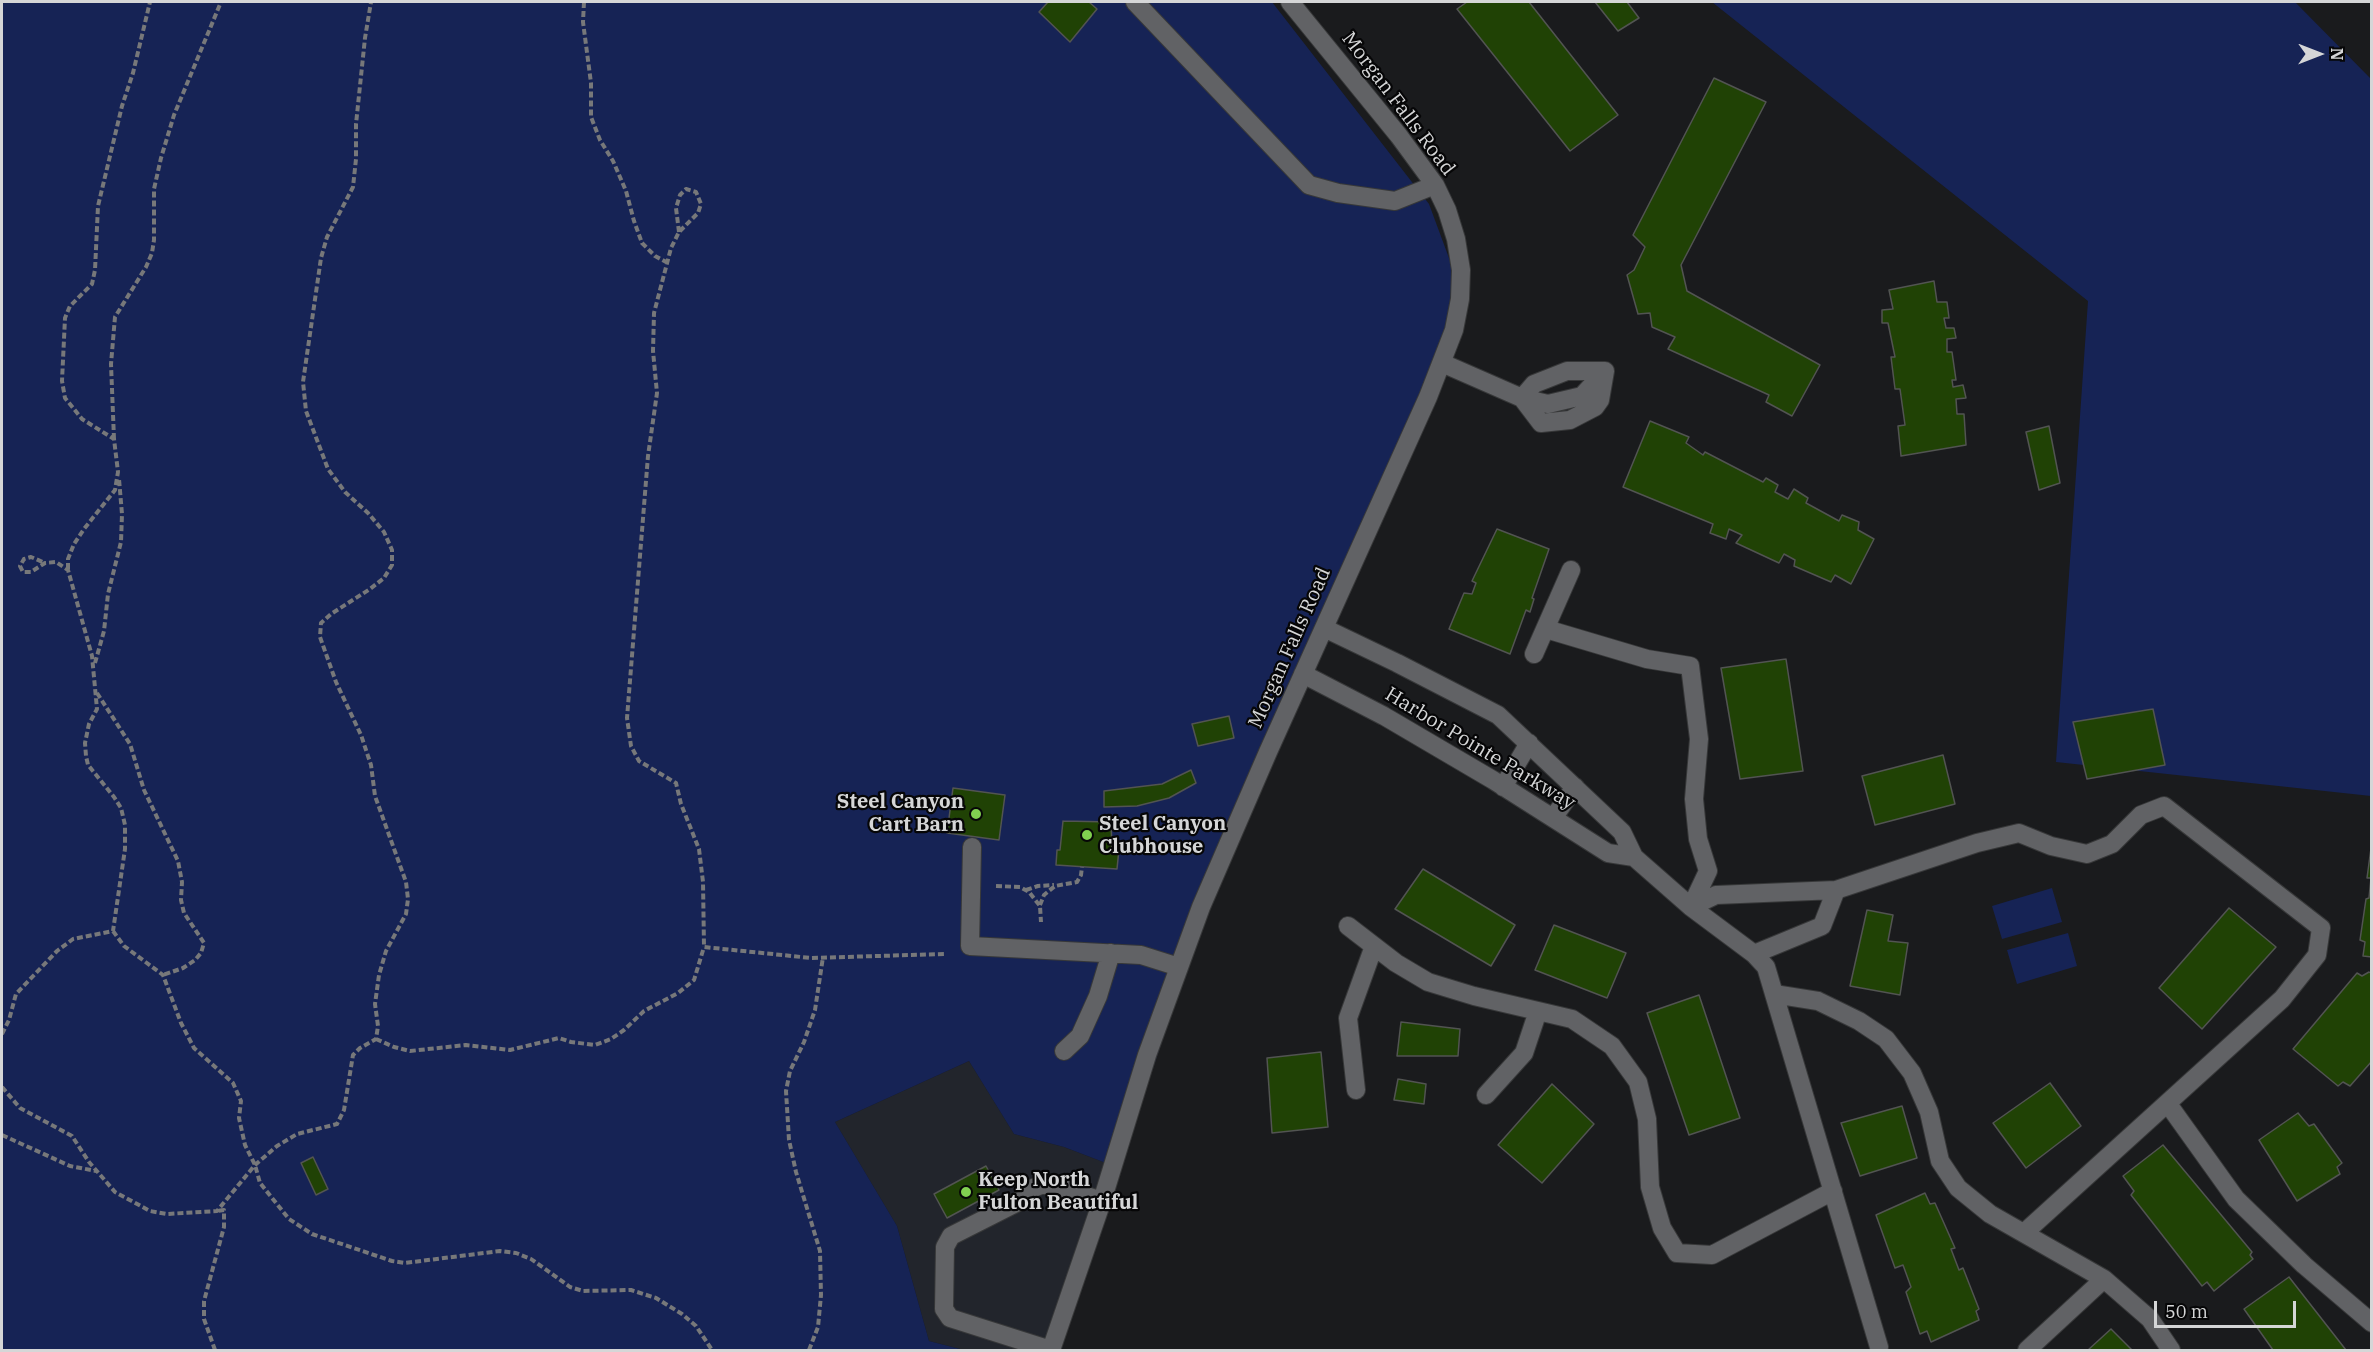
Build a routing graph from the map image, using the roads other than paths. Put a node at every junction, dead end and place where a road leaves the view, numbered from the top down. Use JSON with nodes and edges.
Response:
{"nodes":[{"id":1,"x":1135,"y":2,"type":"edge"},
{"id":2,"x":1290,"y":2,"type":"edge"},
{"id":3,"x":1435,"y":185,"type":"junction"},
{"id":4,"x":1442,"y":363,"type":"junction"},
{"id":5,"x":1522,"y":398,"type":"junction"},
{"id":6,"x":1571,"y":570,"type":"dead end"},
{"id":7,"x":1324,"y":628,"type":"junction"},
{"id":8,"x":1546,"y":629,"type":"junction"},
{"id":9,"x":1534,"y":654,"type":"dead end"},
{"id":10,"x":1303,"y":674,"type":"junction"},
{"id":11,"x":1529,"y":743,"type":"junction"},
{"id":12,"x":1503,"y":787,"type":"junction"},
{"id":13,"x":1575,"y":787,"type":"junction"},
{"id":14,"x":1552,"y":818,"type":"junction"},
{"id":15,"x":972,"y":847,"type":"dead end"},
{"id":16,"x":1634,"y":857,"type":"junction"},
{"id":17,"x":1836,"y":890,"type":"junction"},
{"id":18,"x":1691,"y":907,"type":"junction"},
{"id":19,"x":1348,"y":926,"type":"dead end"},
{"id":20,"x":1374,"y":946,"type":"junction"},
{"id":21,"x":1111,"y":954,"type":"junction"},
{"id":22,"x":1754,"y":954,"type":"junction"},
{"id":23,"x":1179,"y":967,"type":"junction"},
{"id":24,"x":1774,"y":994,"type":"junction"},
{"id":25,"x":1538,"y":1011,"type":"junction"},
{"id":26,"x":1064,"y":1051,"type":"dead end"},
{"id":27,"x":1356,"y":1089,"type":"dead end"},
{"id":28,"x":1486,"y":1095,"type":"dead end"},
{"id":29,"x":2168,"y":1104,"type":"junction"},
{"id":30,"x":1833,"y":1191,"type":"junction"},
{"id":31,"x":1102,"y":1201,"type":"junction"},
{"id":32,"x":2024,"y":1233,"type":"junction"},
{"id":33,"x":2104,"y":1279,"type":"junction"},
{"id":34,"x":2372,"y":1323,"type":"edge"},
{"id":35,"x":1879,"y":1347,"type":"dead end"},
{"id":36,"x":1051,"y":1350,"type":"edge"},
{"id":37,"x":2027,"y":1350,"type":"edge"},
{"id":38,"x":2171,"y":1350,"type":"edge"}],
"edges":[{"from":1,"to":3,"type":"street"},
{"from":2,"to":3,"type":"street","name":"Morgan Falls Road"},
{"from":3,"to":4,"type":"street","name":"Morgan Falls Road"},
{"from":4,"to":5,"type":"street"},
{"from":4,"to":7,"type":"street","name":"Morgan Falls Road"},
{"from":5,"to":5,"type":"street"},
{"from":6,"to":8,"type":"street"},
{"from":7,"to":10,"type":"street","name":"Morgan Falls Road"},
{"from":7,"to":11,"type":"street","name":"Harbor Pointe Parkway"},
{"from":8,"to":9,"type":"street"},
{"from":8,"to":18,"type":"street"},
{"from":10,"to":12,"type":"street","name":"Harbor Pointe Parkway"},
{"from":10,"to":23,"type":"street","name":"Morgan Falls Road"},
{"from":11,"to":12,"type":"street"},
{"from":11,"to":13,"type":"street","name":"Harbor Pointe Parkway"},
{"from":12,"to":14,"type":"street","name":"Harbor Pointe Parkway"},
{"from":13,"to":14,"type":"street"},
{"from":13,"to":16,"type":"street","name":"Harbor Pointe Parkway"},
{"from":14,"to":16,"type":"street","name":"Harbor Pointe Parkway"},
{"from":15,"to":21,"type":"street"},
{"from":16,"to":18,"type":"street","name":"Harbor Pointe Parkway"},
{"from":17,"to":18,"type":"street"},
{"from":17,"to":22,"type":"street"},
{"from":17,"to":29,"type":"street"},
{"from":18,"to":22,"type":"street","name":"Harbor Pointe Parkway"},
{"from":19,"to":20,"type":"street"},
{"from":20,"to":25,"type":"street"},
{"from":20,"to":27,"type":"street"},
{"from":21,"to":23,"type":"street"},
{"from":21,"to":26,"type":"street"},
{"from":22,"to":24,"type":"street"},
{"from":23,"to":31,"type":"street","name":"Morgan Falls Road"},
{"from":24,"to":30,"type":"street"},
{"from":24,"to":32,"type":"street"},
{"from":25,"to":28,"type":"street"},
{"from":25,"to":30,"type":"street"},
{"from":29,"to":32,"type":"street"},
{"from":29,"to":34,"type":"street"},
{"from":30,"to":35,"type":"street"},
{"from":31,"to":36,"type":"street","name":"Morgan Falls Road"},
{"from":31,"to":36,"type":"street"},
{"from":32,"to":33,"type":"street"},
{"from":33,"to":37,"type":"street"},
{"from":33,"to":38,"type":"street"}]}
